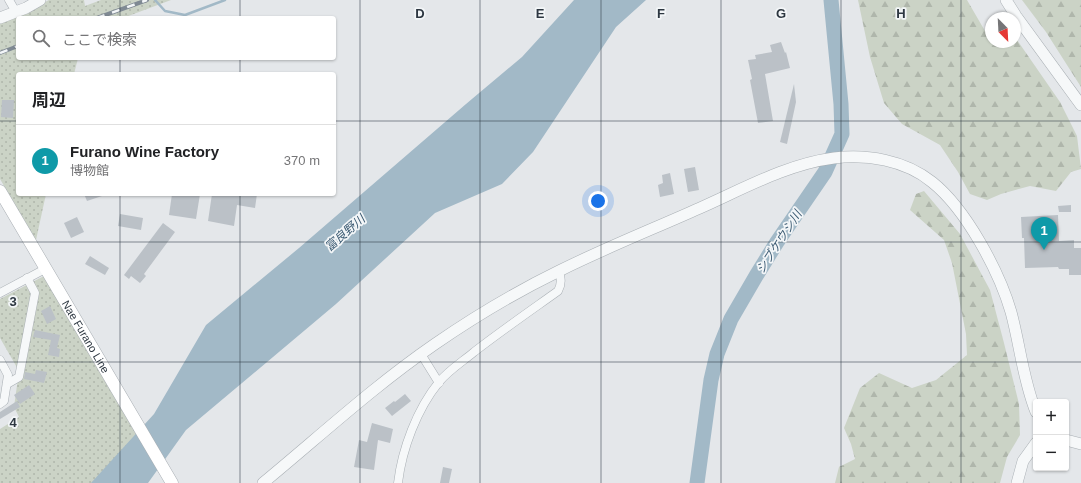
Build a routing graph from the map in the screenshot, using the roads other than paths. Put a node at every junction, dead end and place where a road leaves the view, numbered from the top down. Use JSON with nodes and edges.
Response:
{"nodes":[{"id":1,"x":9,"y":0,"type":"edge"},
{"id":2,"x":40,"y":0,"type":"edge"},
{"id":3,"x":1006,"y":0,"type":"edge"},
{"id":4,"x":16,"y":12,"type":"junction"},
{"id":5,"x":0,"y":18,"type":"edge"},
{"id":6,"x":1081,"y":105,"type":"edge"},
{"id":7,"x":0,"y":191,"type":"edge"},
{"id":8,"x":45,"y":269,"type":"junction"},
{"id":9,"x":559,"y":271,"type":"junction"},
{"id":10,"x":27,"y":278,"type":"junction"},
{"id":11,"x":0,"y":293,"type":"edge"},
{"id":12,"x":421,"y":354,"type":"junction"},
{"id":13,"x":0,"y":362,"type":"edge"},
{"id":14,"x":438,"y":383,"type":"junction"},
{"id":15,"x":7,"y":384,"type":"junction"},
{"id":16,"x":1033,"y":403,"type":"edge"},
{"id":17,"x":0,"y":404,"type":"edge"},
{"id":18,"x":1069,"y":441,"type":"edge"},
{"id":19,"x":1081,"y":444,"type":"edge"},
{"id":20,"x":1033,"y":447,"type":"edge"},
{"id":21,"x":172,"y":483,"type":"edge"},
{"id":22,"x":263,"y":483,"type":"edge"},
{"id":23,"x":398,"y":483,"type":"edge"},
{"id":24,"x":1017,"y":483,"type":"edge"}],
"edges":[{"from":1,"to":4,"type":"street"},
{"from":2,"to":4,"type":"street"},
{"from":3,"to":6,"type":"street"},
{"from":4,"to":5,"type":"street"},
{"from":7,"to":8,"type":"main road","name":"Nae Furano Line"},
{"from":8,"to":10,"type":"street"},
{"from":8,"to":21,"type":"main road","name":"Nae Furano Line"},
{"from":9,"to":12,"type":"street"},
{"from":9,"to":14,"type":"street"},
{"from":9,"to":16,"type":"street"},
{"from":10,"to":11,"type":"street"},
{"from":10,"to":15,"type":"street"},
{"from":12,"to":14,"type":"street"},
{"from":12,"to":22,"type":"street"},
{"from":13,"to":15,"type":"street"},
{"from":14,"to":23,"type":"street"},
{"from":15,"to":17,"type":"street"},
{"from":18,"to":19,"type":"street"},
{"from":20,"to":24,"type":"street"}]}
